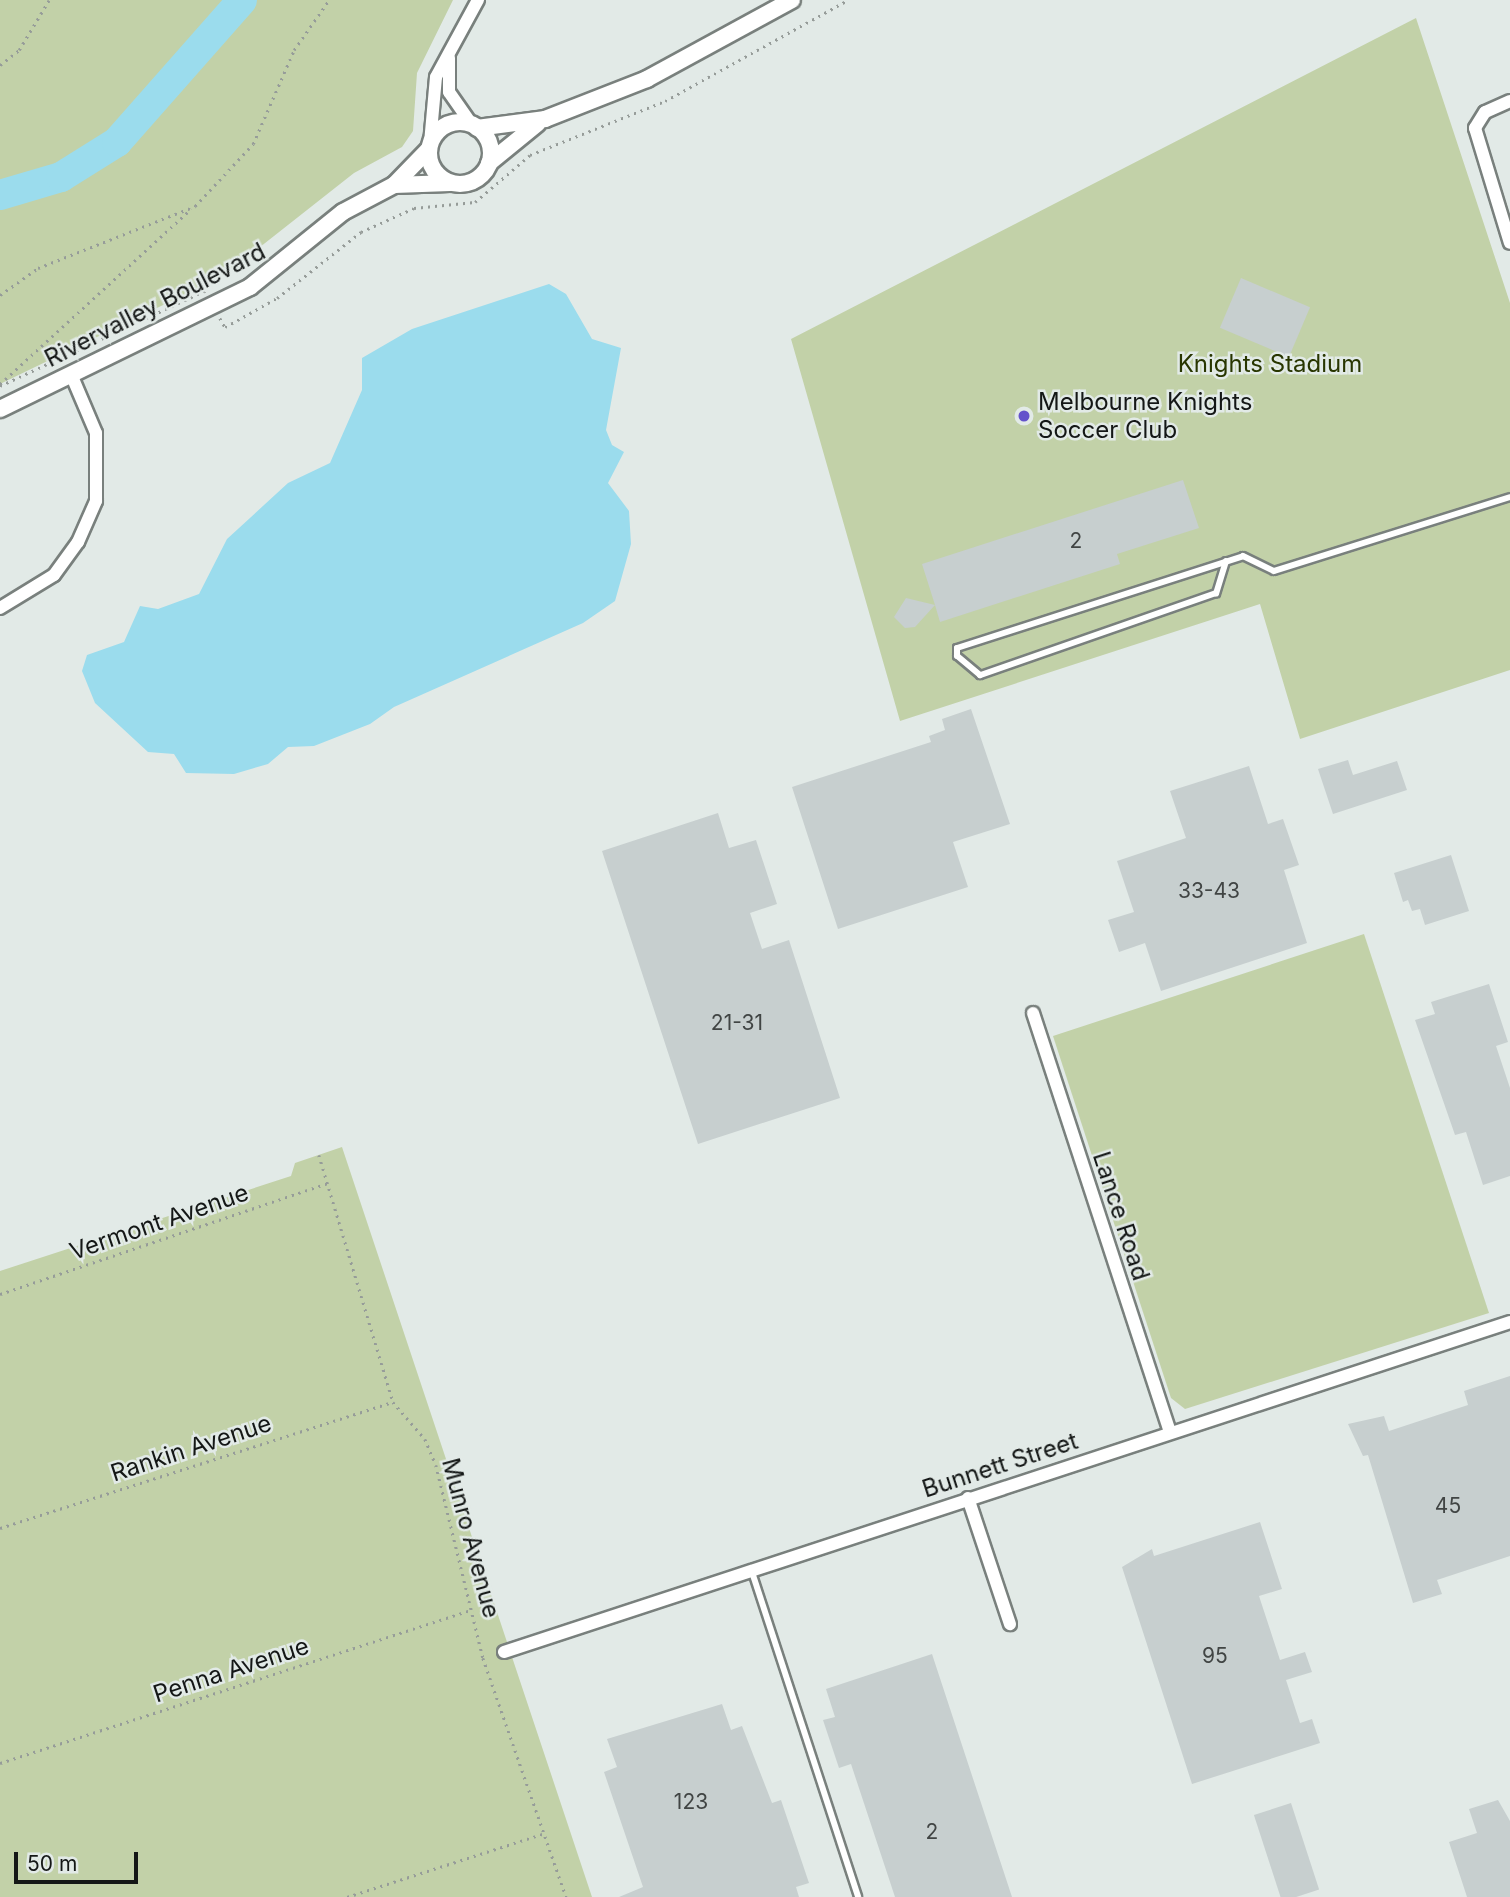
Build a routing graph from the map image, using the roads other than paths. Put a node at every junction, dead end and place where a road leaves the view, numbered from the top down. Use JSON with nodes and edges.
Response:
{"nodes":[{"id":1,"x":478,"y":0,"type":"edge"},
{"id":2,"x":792,"y":0,"type":"edge"},
{"id":3,"x":449,"y":58,"type":"junction"},
{"id":4,"x":1510,"y":101,"type":"edge"},
{"id":5,"x":545,"y":119,"type":"junction"},
{"id":6,"x":474,"y":126,"type":"junction"},
{"id":7,"x":430,"y":146,"type":"junction"},
{"id":8,"x":489,"y":163,"type":"junction"},
{"id":9,"x":456,"y":184,"type":"junction"},
{"id":10,"x":394,"y":185,"type":"junction"},
{"id":11,"x":1510,"y":243,"type":"edge"},
{"id":12,"x":71,"y":374,"type":"junction"},
{"id":13,"x":0,"y":409,"type":"edge"},
{"id":14,"x":1510,"y":497,"type":"edge"},
{"id":15,"x":1226,"y":561,"type":"junction"},
{"id":16,"x":0,"y":608,"type":"edge"},
{"id":17,"x":1033,"y":1013,"type":"dead end"},
{"id":18,"x":1510,"y":1322,"type":"edge"},
{"id":19,"x":1170,"y":1431,"type":"junction"},
{"id":20,"x":968,"y":1498,"type":"junction"},
{"id":21,"x":751,"y":1569,"type":"junction"},
{"id":22,"x":1010,"y":1624,"type":"dead end"},
{"id":23,"x":504,"y":1652,"type":"dead end"},
{"id":24,"x":858,"y":1897,"type":"edge"}],
"edges":[{"from":1,"to":3,"type":"street"},
{"from":2,"to":5,"type":"street"},
{"from":3,"to":6,"type":"street"},
{"from":3,"to":7,"type":"street"},
{"from":4,"to":11,"type":"street"},
{"from":5,"to":6,"type":"street"},
{"from":5,"to":8,"type":"street"},
{"from":6,"to":7,"type":"street"},
{"from":6,"to":8,"type":"street"},
{"from":7,"to":9,"type":"street"},
{"from":7,"to":10,"type":"street","name":"Rivervalley Boulevard"},
{"from":8,"to":9,"type":"street"},
{"from":9,"to":10,"type":"street","name":"Rivervalley Boulevard"},
{"from":10,"to":12,"type":"street","name":"Rivervalley Boulevard"},
{"from":12,"to":13,"type":"street","name":"Rivervalley Boulevard"},
{"from":12,"to":16,"type":"street"},
{"from":14,"to":15,"type":"lane"},
{"from":15,"to":15,"type":"lane"},
{"from":17,"to":19,"type":"street","name":"Lance Road"},
{"from":18,"to":19,"type":"street","name":"Bunnett Street"},
{"from":19,"to":20,"type":"street","name":"Bunnett Street"},
{"from":20,"to":21,"type":"street","name":"Bunnett Street"},
{"from":20,"to":22,"type":"street"},
{"from":21,"to":23,"type":"street","name":"Bunnett Street"},
{"from":21,"to":24,"type":"lane"}]}
